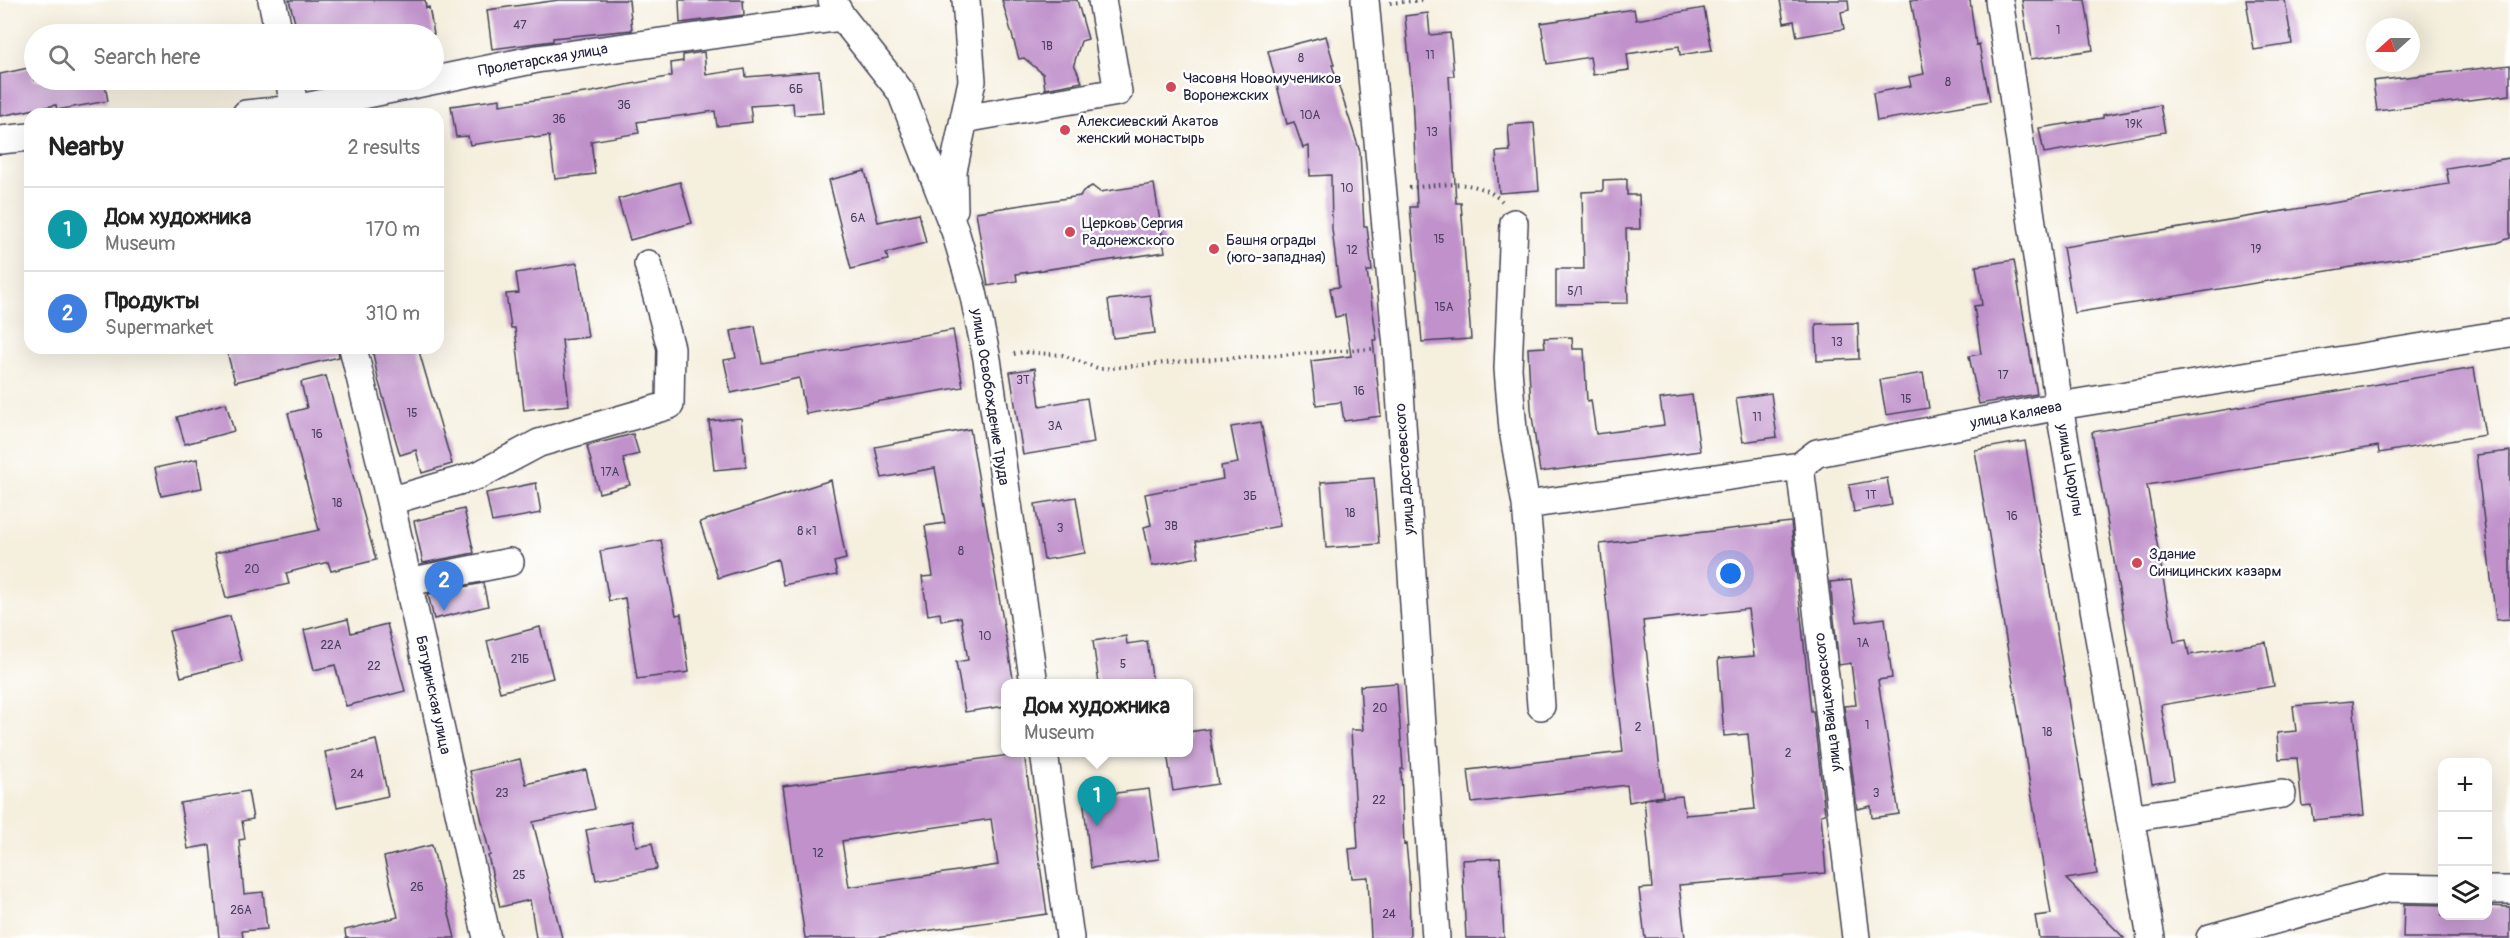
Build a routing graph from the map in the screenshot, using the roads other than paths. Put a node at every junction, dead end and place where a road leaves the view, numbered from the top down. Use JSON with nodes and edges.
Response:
{"nodes":[{"id":1,"x":272,"y":0,"type":"edge"},
{"id":2,"x":966,"y":0,"type":"edge"},
{"id":3,"x":1102,"y":0,"type":"edge"},
{"id":4,"x":1365,"y":0,"type":"edge"},
{"id":5,"x":1999,"y":0,"type":"edge"},
{"id":6,"x":837,"y":8,"type":"edge"},
{"id":7,"x":277,"y":24,"type":"edge"},
{"id":8,"x":444,"y":79,"type":"edge"},
{"id":9,"x":291,"y":90,"type":"edge"},
{"id":10,"x":393,"y":90,"type":"edge"},
{"id":11,"x":294,"y":108,"type":"edge"},
{"id":12,"x":309,"y":108,"type":"edge"},
{"id":13,"x":964,"y":119,"type":"junction"},
{"id":14,"x":24,"y":138,"type":"edge"},
{"id":15,"x":0,"y":140,"type":"edge"},
{"id":16,"x":1514,"y":223,"type":"road end"},
{"id":17,"x":955,"y":231,"type":"junction"},
{"id":18,"x":648,"y":264,"type":"dead end"},
{"id":19,"x":2510,"y":333,"type":"edge"},
{"id":20,"x":354,"y":354,"type":"edge"},
{"id":21,"x":2059,"y":406,"type":"junction"},
{"id":22,"x":1800,"y":466,"type":"junction"},
{"id":23,"x":390,"y":501,"type":"junction"},
{"id":24,"x":1526,"y":505,"type":"junction"},
{"id":25,"x":510,"y":562,"type":"dead end"},
{"id":26,"x":408,"y":582,"type":"junction"},
{"id":27,"x":1033,"y":679,"type":"edge"},
{"id":28,"x":1541,"y":706,"type":"dead end"},
{"id":29,"x":1045,"y":757,"type":"edge"},
{"id":30,"x":2282,"y":794,"type":"dead end"},
{"id":31,"x":2130,"y":818,"type":"junction"},
{"id":32,"x":2438,"y":889,"type":"edge"},
{"id":33,"x":2492,"y":890,"type":"edge"},
{"id":34,"x":2510,"y":890,"type":"edge"},
{"id":35,"x":487,"y":938,"type":"edge"},
{"id":36,"x":1070,"y":938,"type":"edge"},
{"id":37,"x":1436,"y":938,"type":"edge"},
{"id":38,"x":1856,"y":938,"type":"edge"},
{"id":39,"x":2151,"y":938,"type":"edge"},
{"id":40,"x":2210,"y":938,"type":"edge"}],
"edges":[{"from":1,"to":7,"type":"street"},
{"from":2,"to":13,"type":"street"},
{"from":3,"to":13,"type":"street"},
{"from":4,"to":37,"type":"street","name":"улица Достоевского"},
{"from":5,"to":21,"type":"street","name":"улица Цюрупы"},
{"from":6,"to":8,"type":"street","name":"Пролетарская улица"},
{"from":6,"to":17,"type":"street","name":"улица Освобождение Труда"},
{"from":9,"to":11,"type":"street"},
{"from":10,"to":12,"type":"street","name":"Пролетарская улица"},
{"from":13,"to":17,"type":"street"},
{"from":14,"to":15,"type":"street"},
{"from":16,"to":24,"type":"street"},
{"from":17,"to":27,"type":"street","name":"улица Освобождение Труда"},
{"from":18,"to":23,"type":"street"},
{"from":19,"to":21,"type":"street","name":"улица Каляева"},
{"from":20,"to":23,"type":"street","name":"Батуринская улица"},
{"from":21,"to":22,"type":"street","name":"улица Каляева"},
{"from":21,"to":31,"type":"street","name":"улица Цюрупы"},
{"from":22,"to":24,"type":"street","name":"улица Каляева"},
{"from":22,"to":38,"type":"street","name":"улица Вайцеховского"},
{"from":23,"to":26,"type":"street","name":"Батуринская улица"},
{"from":24,"to":28,"type":"street"},
{"from":25,"to":26,"type":"street"},
{"from":26,"to":35,"type":"street","name":"Батуринская улица"},
{"from":29,"to":36,"type":"street"},
{"from":30,"to":31,"type":"street"},
{"from":31,"to":39,"type":"street","name":"улица Цюрупы"},
{"from":32,"to":40,"type":"street"},
{"from":33,"to":34,"type":"street"}]}
